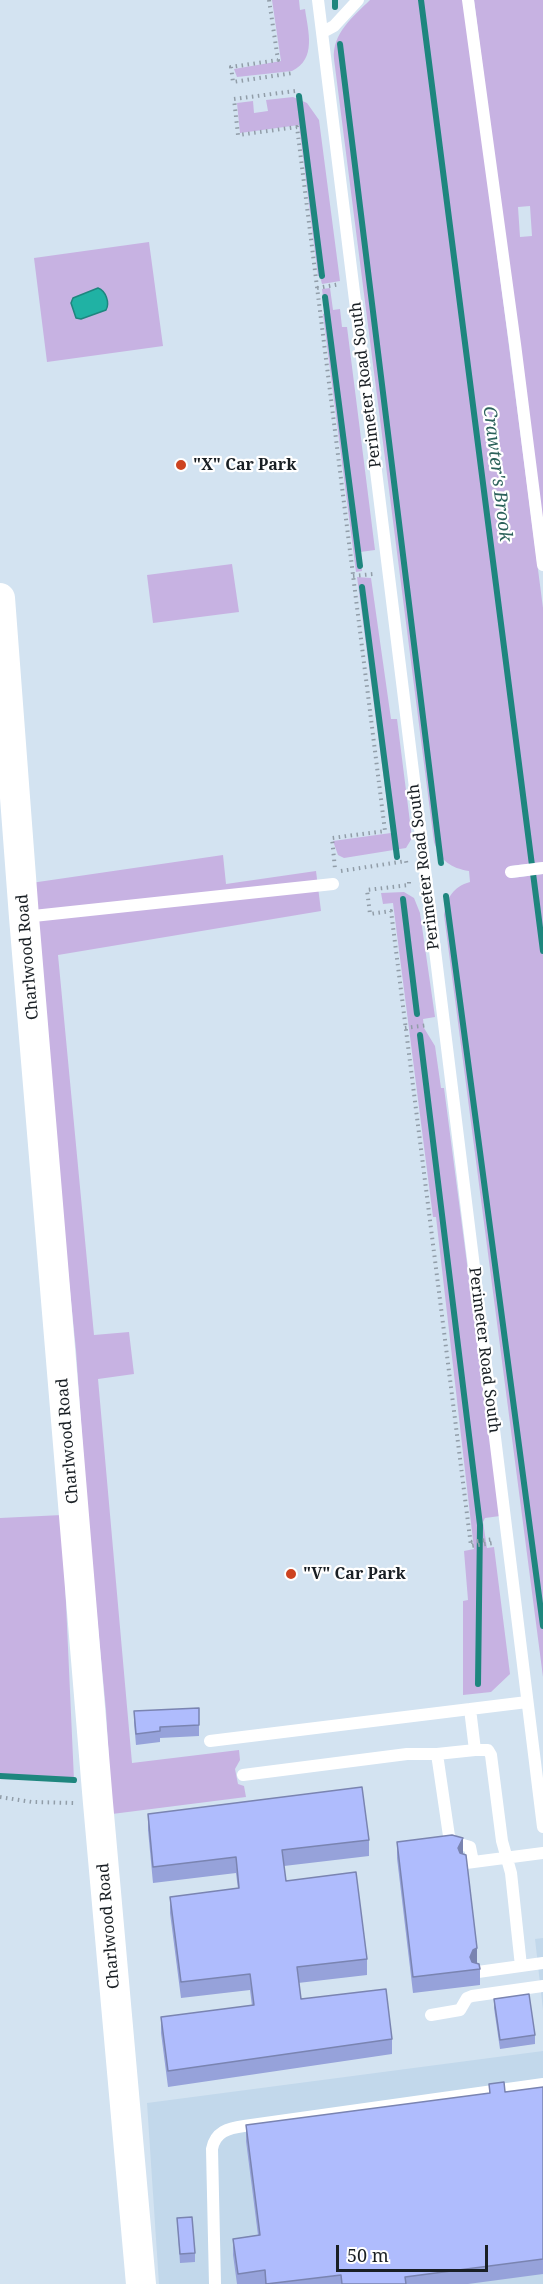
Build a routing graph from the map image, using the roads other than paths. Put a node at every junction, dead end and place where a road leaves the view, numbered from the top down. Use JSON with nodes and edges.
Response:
{"nodes":[{"id":1,"x":318,"y":0,"type":"edge"},
{"id":2,"x":358,"y":0,"type":"edge"},
{"id":3,"x":468,"y":0,"type":"edge"},
{"id":4,"x":323,"y":32,"type":"junction"},
{"id":5,"x":543,"y":565,"type":"edge"},
{"id":6,"x":0,"y":598,"type":"edge"},
{"id":7,"x":540,"y":868,"type":"edge"},
{"id":8,"x":511,"y":872,"type":"dead end"},
{"id":9,"x":333,"y":884,"type":"dead end"},
{"id":10,"x":24,"y":916,"type":"junction"},
{"id":11,"x":527,"y":1702,"type":"junction"},
{"id":12,"x":470,"y":1709,"type":"junction"},
{"id":13,"x":210,"y":1741,"type":"dead end"},
{"id":14,"x":475,"y":1750,"type":"junction"},
{"id":15,"x":437,"y":1754,"type":"junction"},
{"id":16,"x":243,"y":1775,"type":"dead end"},
{"id":17,"x":543,"y":1827,"type":"edge"},
{"id":18,"x":543,"y":1853,"type":"edge"},
{"id":19,"x":507,"y":1858,"type":"junction"},
{"id":20,"x":543,"y":1963,"type":"edge"},
{"id":21,"x":521,"y":1966,"type":"junction"},
{"id":22,"x":478,"y":1972,"type":"edge"},
{"id":23,"x":543,"y":1986,"type":"edge"},
{"id":24,"x":431,"y":2015,"type":"dead end"},
{"id":25,"x":543,"y":2084,"type":"edge"},
{"id":26,"x":141,"y":2284,"type":"edge"},
{"id":27,"x":215,"y":2284,"type":"edge"}],
"edges":[{"from":1,"to":4,"type":"lane","name":"Perimeter Road South"},
{"from":2,"to":4,"type":"lane"},
{"from":3,"to":5,"type":"lane"},
{"from":4,"to":11,"type":"lane","name":"Perimeter Road South"},
{"from":6,"to":10,"type":"street","name":"Charlwood Road"},
{"from":7,"to":8,"type":"lane"},
{"from":9,"to":10,"type":"lane"},
{"from":10,"to":26,"type":"street","name":"Charlwood Road"},
{"from":11,"to":12,"type":"lane"},
{"from":11,"to":17,"type":"lane","name":"Perimeter Road South"},
{"from":12,"to":13,"type":"lane"},
{"from":12,"to":14,"type":"lane"},
{"from":14,"to":15,"type":"lane"},
{"from":14,"to":19,"type":"lane"},
{"from":15,"to":16,"type":"lane"},
{"from":15,"to":19,"type":"lane"},
{"from":18,"to":19,"type":"lane"},
{"from":19,"to":21,"type":"lane"},
{"from":20,"to":21,"type":"lane"},
{"from":21,"to":22,"type":"lane"},
{"from":23,"to":24,"type":"lane"},
{"from":25,"to":27,"type":"lane"}]}
